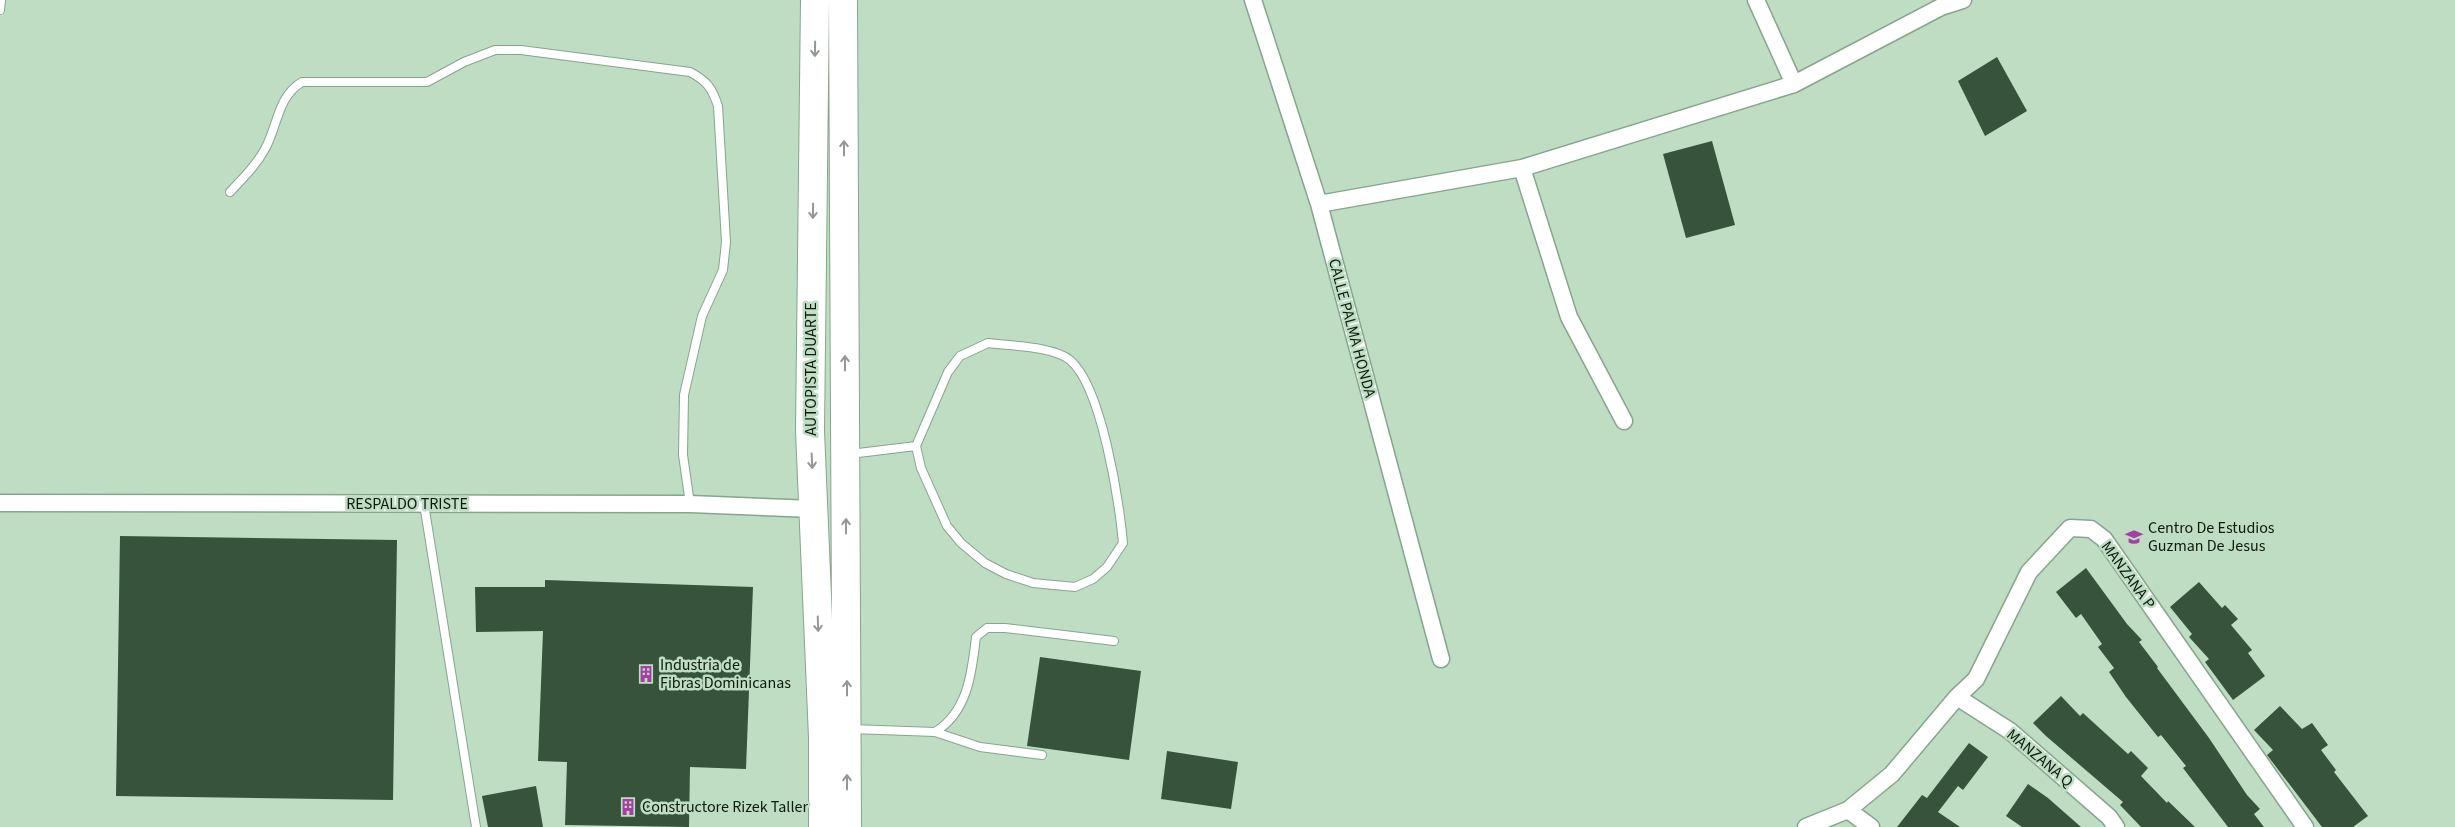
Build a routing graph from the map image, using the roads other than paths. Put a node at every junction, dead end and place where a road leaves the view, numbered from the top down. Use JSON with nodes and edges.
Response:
{"nodes":[{"id":1,"x":1,"y":0,"type":"edge"},
{"id":2,"x":815,"y":0,"type":"edge"},
{"id":3,"x":843,"y":0,"type":"edge"},
{"id":4,"x":1253,"y":0,"type":"edge"},
{"id":5,"x":1756,"y":0,"type":"edge"},
{"id":6,"x":1963,"y":0,"type":"edge"},
{"id":7,"x":0,"y":10,"type":"edge"},
{"id":8,"x":1794,"y":84,"type":"junction"},
{"id":9,"x":1522,"y":168,"type":"junction"},
{"id":10,"x":230,"y":192,"type":"dead end"},
{"id":11,"x":1319,"y":204,"type":"junction"},
{"id":12,"x":1624,"y":421,"type":"dead end"},
{"id":13,"x":916,"y":446,"type":"junction"},
{"id":14,"x":846,"y":454,"type":"junction"},
{"id":15,"x":0,"y":503,"type":"edge"},
{"id":16,"x":424,"y":504,"type":"junction"},
{"id":17,"x":690,"y":504,"type":"junction"},
{"id":18,"x":814,"y":509,"type":"junction"},
{"id":19,"x":1114,"y":641,"type":"dead end"},
{"id":20,"x":1441,"y":659,"type":"dead end"},
{"id":21,"x":1957,"y":697,"type":"junction"},
{"id":22,"x":935,"y":732,"type":"junction"},
{"id":23,"x":839,"y":735,"type":"junction"},
{"id":24,"x":1042,"y":755,"type":"dead end"},
{"id":25,"x":1848,"y":810,"type":"junction"},
{"id":26,"x":476,"y":827,"type":"edge"},
{"id":27,"x":823,"y":827,"type":"edge"},
{"id":28,"x":847,"y":827,"type":"edge"},
{"id":29,"x":1806,"y":827,"type":"edge"},
{"id":30,"x":1871,"y":827,"type":"edge"},
{"id":31,"x":2116,"y":827,"type":"edge"},
{"id":32,"x":2305,"y":827,"type":"edge"}],
"edges":[{"from":1,"to":7,"type":"lane"},
{"from":2,"to":18,"type":"highway","name":"AUTOPISTA DUARTE","one_way":true},
{"from":14,"to":3,"type":"highway","name":"AUTOPISTA DUARTE","one_way":true},
{"from":4,"to":11,"type":"street","name":"CALLE PALMA HONDA"},
{"from":5,"to":8,"type":"street"},
{"from":6,"to":8,"type":"street"},
{"from":8,"to":9,"type":"street"},
{"from":9,"to":11,"type":"street"},
{"from":9,"to":12,"type":"street"},
{"from":10,"to":17,"type":"lane"},
{"from":11,"to":20,"type":"street","name":"CALLE PALMA HONDA"},
{"from":13,"to":13,"type":"lane"},
{"from":13,"to":14,"type":"lane"},
{"from":23,"to":14,"type":"highway","name":"AUTOPISTA DUARTE","one_way":true},
{"from":15,"to":16,"type":"street","name":"RESPALDO TRISTE"},
{"from":16,"to":17,"type":"street","name":"RESPALDO TRISTE"},
{"from":16,"to":26,"type":"lane"},
{"from":17,"to":18,"type":"street","name":"RESPALDO TRISTE"},
{"from":18,"to":23,"type":"highway","name":"AUTOPISTA DUARTE","one_way":true},
{"from":19,"to":22,"type":"lane"},
{"from":21,"to":25,"type":"street","name":"MANZANA P"},
{"from":21,"to":31,"type":"street","name":"MANZANA Q"},
{"from":21,"to":32,"type":"street","name":"MANZANA P"},
{"from":22,"to":23,"type":"lane"},
{"from":22,"to":24,"type":"lane"},
{"from":23,"to":27,"type":"highway"},
{"from":28,"to":23,"type":"highway","one_way":true},
{"from":25,"to":29,"type":"street","name":"MANZANA P"},
{"from":25,"to":30,"type":"street"}]}
